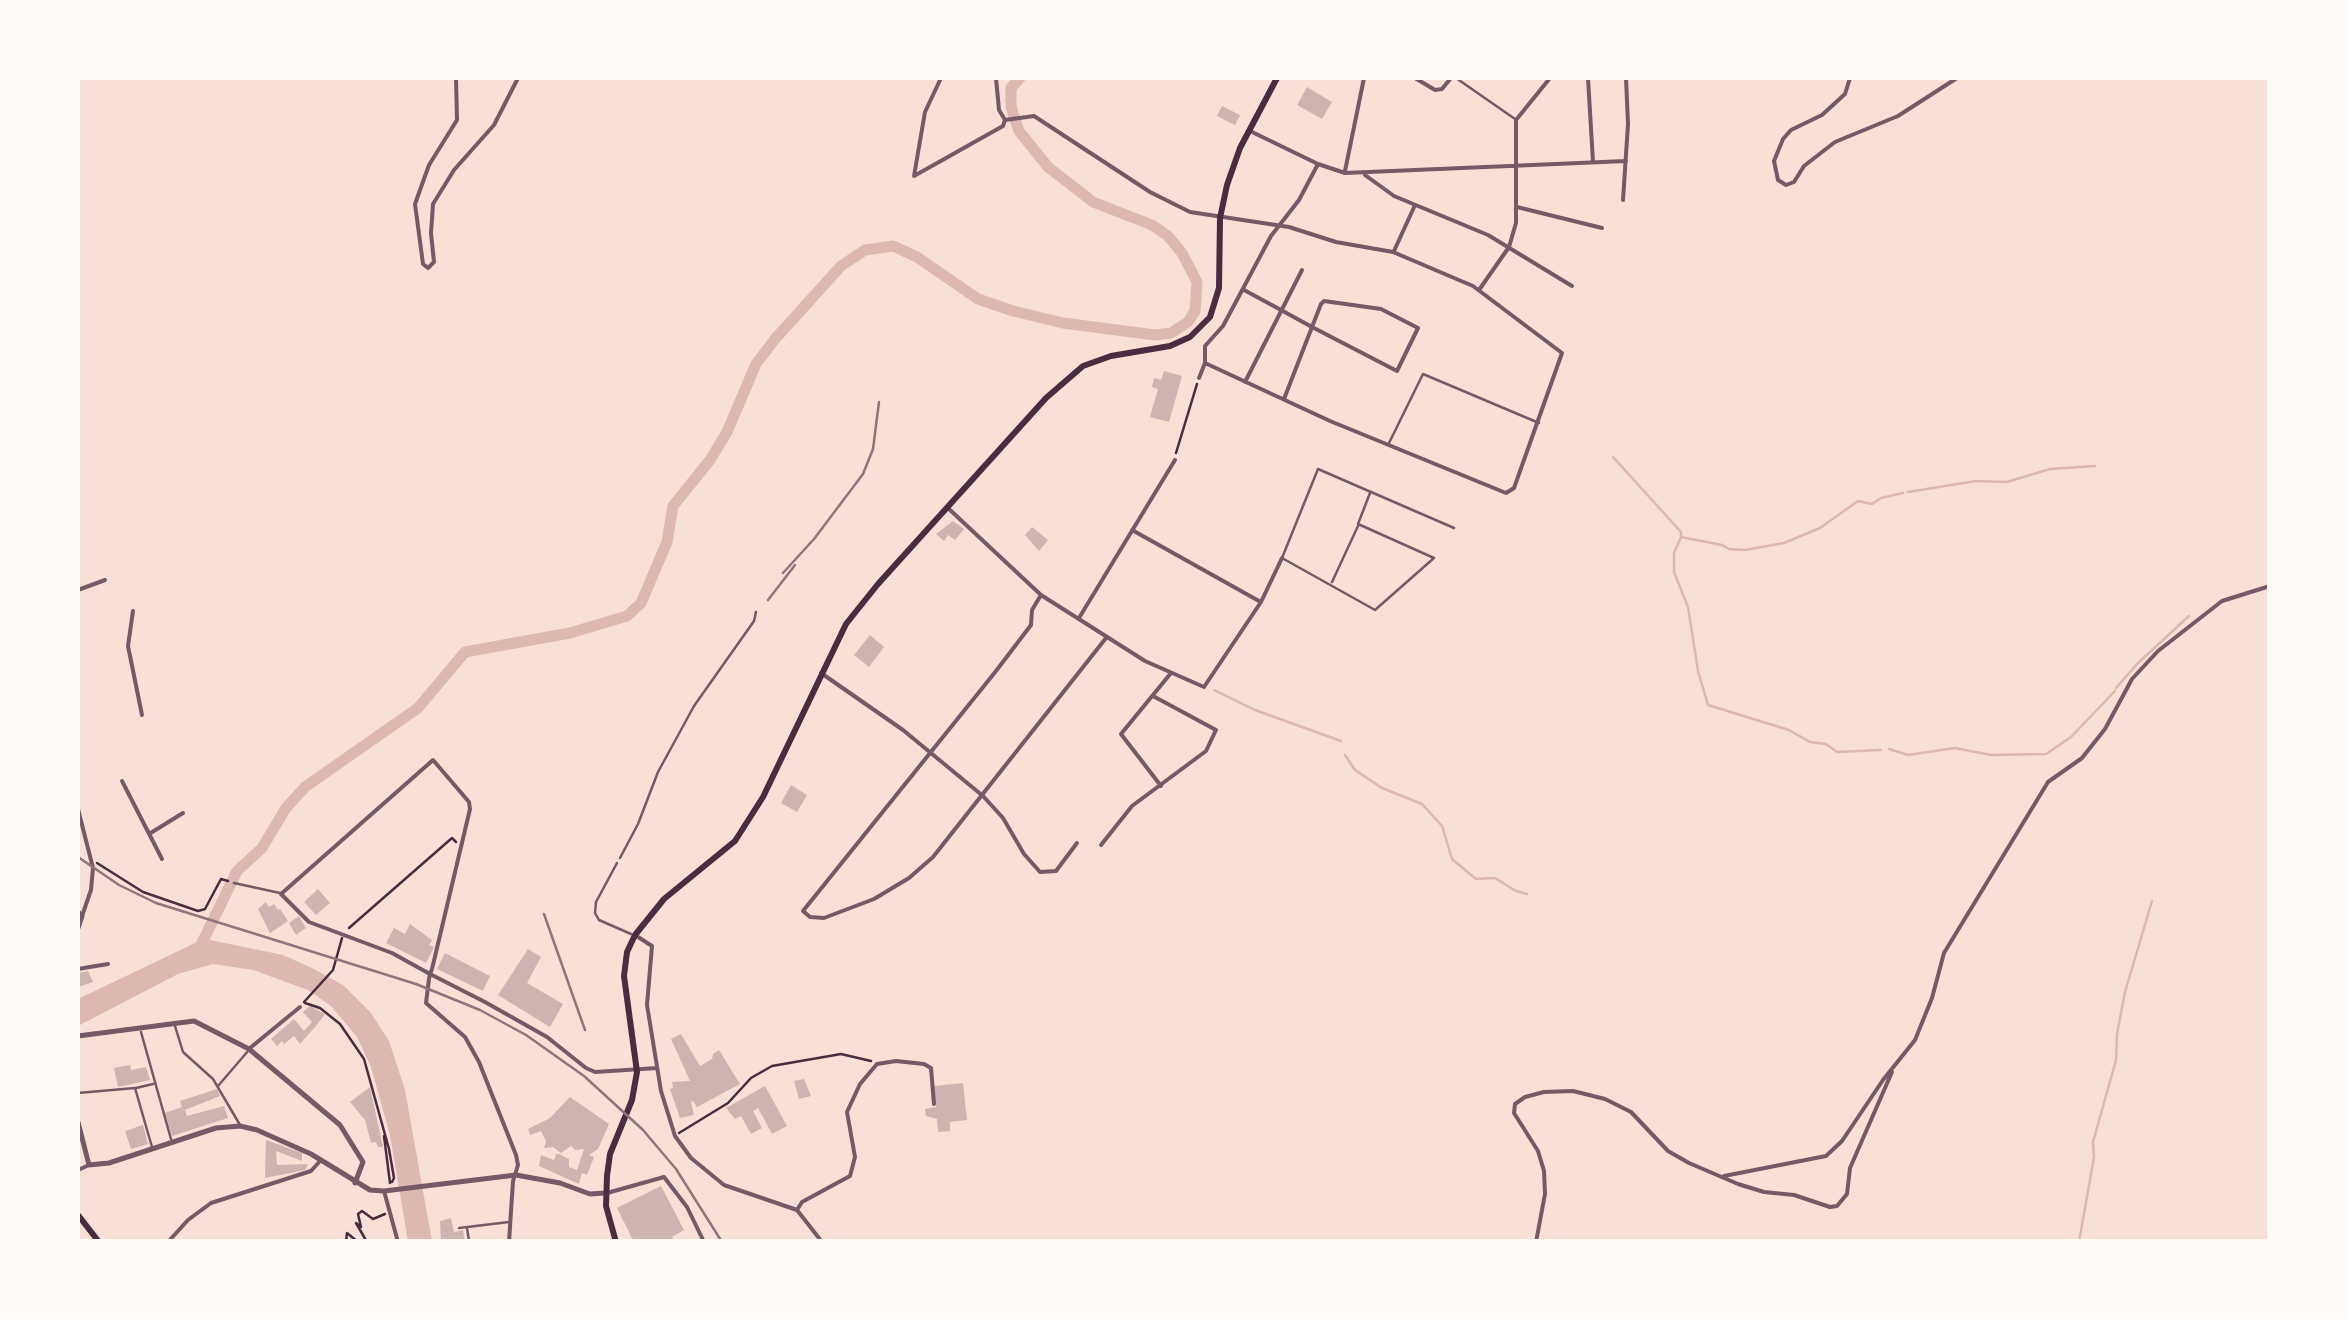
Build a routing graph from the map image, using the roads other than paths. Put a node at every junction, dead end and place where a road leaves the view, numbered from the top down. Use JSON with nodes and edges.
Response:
{"nodes":[{"id":1,"x":456,"y":78,"type":"edge"},
{"id":2,"x":518,"y":78,"type":"edge"},
{"id":3,"x":941,"y":78,"type":"edge"},
{"id":4,"x":996,"y":78,"type":"edge"},
{"id":5,"x":1277,"y":78,"type":"edge"},
{"id":6,"x":1364,"y":78,"type":"edge"},
{"id":7,"x":1414,"y":78,"type":"edge"},
{"id":8,"x":1454,"y":78,"type":"edge"},
{"id":9,"x":1550,"y":78,"type":"edge"},
{"id":10,"x":1588,"y":78,"type":"edge"},
{"id":11,"x":1626,"y":78,"type":"edge"},
{"id":12,"x":1850,"y":78,"type":"edge"},
{"id":13,"x":1957,"y":78,"type":"edge"},
{"id":14,"x":1516,"y":120,"type":"junction"},
{"id":15,"x":1007,"y":121,"type":"junction"},
{"id":16,"x":1248,"y":131,"type":"junction"},
{"id":17,"x":1626,"y":161,"type":"junction"},
{"id":18,"x":1593,"y":162,"type":"junction"},
{"id":19,"x":1318,"y":164,"type":"junction"},
{"id":20,"x":1514,"y":167,"type":"junction"},
{"id":21,"x":1345,"y":173,"type":"junction"},
{"id":22,"x":1364,"y":174,"type":"junction"},
{"id":23,"x":1623,"y":200,"type":"dead end"},
{"id":24,"x":1415,"y":205,"type":"junction"},
{"id":25,"x":1517,"y":207,"type":"junction"},
{"id":26,"x":1220,"y":218,"type":"junction"},
{"id":27,"x":1277,"y":226,"type":"junction"},
{"id":28,"x":1602,"y":228,"type":"dead end"},
{"id":29,"x":1510,"y":246,"type":"junction"},
{"id":30,"x":1393,"y":252,"type":"junction"},
{"id":31,"x":1302,"y":270,"type":"dead end"},
{"id":32,"x":1572,"y":286,"type":"dead end"},
{"id":33,"x":1244,"y":290,"type":"junction"},
{"id":34,"x":1479,"y":290,"type":"junction"},
{"id":35,"x":1280,"y":310,"type":"junction"},
{"id":36,"x":1312,"y":327,"type":"junction"},
{"id":37,"x":1205,"y":363,"type":"junction"},
{"id":38,"x":1199,"y":378,"type":"road end"},
{"id":39,"x":1244,"y":382,"type":"junction"},
{"id":40,"x":1284,"y":399,"type":"junction"},
{"id":41,"x":1539,"y":422,"type":"junction"},
{"id":42,"x":1388,"y":443,"type":"junction"},
{"id":43,"x":1174,"y":460,"type":"road end"},
{"id":44,"x":1370,"y":493,"type":"junction"},
{"id":45,"x":948,"y":508,"type":"junction"},
{"id":46,"x":1358,"y":524,"type":"junction"},
{"id":47,"x":1454,"y":528,"type":"dead end"},
{"id":48,"x":1132,"y":530,"type":"junction"},
{"id":49,"x":1282,"y":558,"type":"junction"},
{"id":50,"x":106,"y":580,"type":"dead end"},
{"id":51,"x":1332,"y":584,"type":"junction"},
{"id":52,"x":2270,"y":586,"type":"edge"},
{"id":53,"x":78,"y":590,"type":"edge"},
{"id":54,"x":1041,"y":595,"type":"junction"},
{"id":55,"x":1261,"y":602,"type":"junction"},
{"id":56,"x":133,"y":612,"type":"dead end"},
{"id":57,"x":756,"y":612,"type":"dead end"},
{"id":58,"x":1078,"y":620,"type":"junction"},
{"id":59,"x":1106,"y":638,"type":"junction"},
{"id":60,"x":821,"y":673,"type":"junction"},
{"id":61,"x":1170,"y":673,"type":"junction"},
{"id":62,"x":1153,"y":696,"type":"junction"},
{"id":63,"x":142,"y":715,"type":"dead end"},
{"id":64,"x":932,"y":752,"type":"junction"},
{"id":65,"x":122,"y":782,"type":"dead end"},
{"id":66,"x":1162,"y":787,"type":"junction"},
{"id":67,"x":983,"y":796,"type":"junction"},
{"id":68,"x":78,"y":809,"type":"edge"},
{"id":69,"x":183,"y":813,"type":"dead end"},
{"id":70,"x":149,"y":834,"type":"junction"},
{"id":71,"x":1078,"y":843,"type":"dead end"},
{"id":72,"x":1101,"y":845,"type":"dead end"},
{"id":73,"x":162,"y":858,"type":"dead end"},
{"id":74,"x":234,"y":883,"type":"road end"},
{"id":75,"x":282,"y":894,"type":"junction"},
{"id":76,"x":80,"y":914,"type":"edge"},
{"id":77,"x":78,"y":928,"type":"edge"},
{"id":78,"x":635,"y":935,"type":"junction"},
{"id":79,"x":108,"y":964,"type":"dead end"},
{"id":80,"x":78,"y":969,"type":"edge"},
{"id":81,"x":430,"y":974,"type":"junction"},
{"id":82,"x":301,"y":1005,"type":"road end"},
{"id":83,"x":174,"y":1024,"type":"junction"},
{"id":84,"x":141,"y":1030,"type":"junction"},
{"id":85,"x":78,"y":1036,"type":"edge"},
{"id":86,"x":248,"y":1050,"type":"junction"},
{"id":87,"x":657,"y":1068,"type":"junction"},
{"id":88,"x":1893,"y":1068,"type":"junction"},
{"id":89,"x":153,"y":1082,"type":"junction"},
{"id":90,"x":218,"y":1086,"type":"junction"},
{"id":91,"x":134,"y":1088,"type":"junction"},
{"id":92,"x":78,"y":1093,"type":"edge"},
{"id":93,"x":934,"y":1104,"type":"dead end"},
{"id":94,"x":78,"y":1122,"type":"edge"},
{"id":95,"x":240,"y":1126,"type":"junction"},
{"id":96,"x":171,"y":1142,"type":"junction"},
{"id":97,"x":152,"y":1148,"type":"junction"},
{"id":98,"x":320,"y":1160,"type":"junction"},
{"id":99,"x":89,"y":1165,"type":"junction"},
{"id":100,"x":78,"y":1170,"type":"edge"},
{"id":101,"x":516,"y":1175,"type":"junction"},
{"id":102,"x":1724,"y":1176,"type":"junction"},
{"id":103,"x":355,"y":1183,"type":"junction"},
{"id":104,"x":384,"y":1191,"type":"junction"},
{"id":105,"x":606,"y":1193,"type":"junction"},
{"id":106,"x":796,"y":1210,"type":"junction"},
{"id":107,"x":78,"y":1215,"type":"edge"},
{"id":108,"x":508,"y":1222,"type":"junction"},
{"id":109,"x":466,"y":1227,"type":"junction"},
{"id":110,"x":459,"y":1228,"type":"dead end"},
{"id":111,"x":469,"y":1241,"type":"edge"},
{"id":112,"x":100,"y":1242,"type":"edge"},
{"id":113,"x":168,"y":1242,"type":"edge"},
{"id":114,"x":398,"y":1242,"type":"edge"},
{"id":115,"x":509,"y":1242,"type":"edge"},
{"id":116,"x":616,"y":1242,"type":"edge"},
{"id":117,"x":704,"y":1242,"type":"edge"},
{"id":118,"x":822,"y":1242,"type":"edge"},
{"id":119,"x":1536,"y":1242,"type":"edge"}],
"edges":[{"from":1,"to":2,"type":"street"},
{"from":3,"to":15,"type":"street"},
{"from":4,"to":15,"type":"street"},
{"from":5,"to":16,"type":"main road"},
{"from":6,"to":21,"type":"street"},
{"from":7,"to":8,"type":"street"},
{"from":8,"to":14,"type":"street"},
{"from":9,"to":14,"type":"street"},
{"from":10,"to":18,"type":"street"},
{"from":11,"to":17,"type":"street"},
{"from":12,"to":13,"type":"street"},
{"from":14,"to":20,"type":"street"},
{"from":15,"to":26,"type":"street"},
{"from":16,"to":19,"type":"street"},
{"from":16,"to":26,"type":"main road"},
{"from":17,"to":18,"type":"street"},
{"from":17,"to":23,"type":"street"},
{"from":18,"to":20,"type":"street"},
{"from":19,"to":21,"type":"street"},
{"from":19,"to":27,"type":"street"},
{"from":20,"to":22,"type":"street"},
{"from":20,"to":25,"type":"street"},
{"from":21,"to":22,"type":"street"},
{"from":22,"to":24,"type":"street"},
{"from":24,"to":29,"type":"street"},
{"from":24,"to":30,"type":"street"},
{"from":25,"to":28,"type":"street"},
{"from":25,"to":29,"type":"street"},
{"from":26,"to":27,"type":"street"},
{"from":26,"to":45,"type":"main road"},
{"from":27,"to":30,"type":"street"},
{"from":27,"to":33,"type":"street"},
{"from":29,"to":32,"type":"street"},
{"from":29,"to":34,"type":"street"},
{"from":30,"to":34,"type":"street"},
{"from":31,"to":35,"type":"street"},
{"from":33,"to":35,"type":"street"},
{"from":33,"to":37,"type":"street"},
{"from":34,"to":41,"type":"street"},
{"from":35,"to":36,"type":"street"},
{"from":35,"to":39,"type":"street"},
{"from":36,"to":36,"type":"street"},
{"from":36,"to":40,"type":"street"},
{"from":37,"to":38,"type":"street"},
{"from":37,"to":39,"type":"street"},
{"from":39,"to":40,"type":"street"},
{"from":40,"to":42,"type":"street"},
{"from":41,"to":42,"type":"street"},
{"from":41,"to":42,"type":"street"},
{"from":43,"to":48,"type":"street"},
{"from":44,"to":46,"type":"street"},
{"from":44,"to":47,"type":"street"},
{"from":44,"to":49,"type":"street"},
{"from":45,"to":54,"type":"street"},
{"from":45,"to":60,"type":"main road"},
{"from":46,"to":51,"type":"street"},
{"from":46,"to":51,"type":"street"},
{"from":48,"to":55,"type":"street"},
{"from":48,"to":58,"type":"street"},
{"from":49,"to":51,"type":"street"},
{"from":49,"to":55,"type":"street"},
{"from":50,"to":53,"type":"street"},
{"from":52,"to":88,"type":"street"},
{"from":54,"to":58,"type":"street"},
{"from":54,"to":64,"type":"street"},
{"from":55,"to":61,"type":"street"},
{"from":56,"to":63,"type":"street"},
{"from":57,"to":78,"type":"street"},
{"from":58,"to":59,"type":"street"},
{"from":59,"to":61,"type":"street"},
{"from":59,"to":67,"type":"street"},
{"from":60,"to":64,"type":"street"},
{"from":60,"to":78,"type":"main road"},
{"from":61,"to":62,"type":"street"},
{"from":62,"to":66,"type":"street"},
{"from":62,"to":66,"type":"street"},
{"from":64,"to":67,"type":"street"},
{"from":64,"to":67,"type":"street"},
{"from":65,"to":70,"type":"street"},
{"from":66,"to":72,"type":"street"},
{"from":67,"to":71,"type":"street"},
{"from":68,"to":76,"type":"street"},
{"from":69,"to":70,"type":"street"},
{"from":70,"to":73,"type":"street"},
{"from":74,"to":75,"type":"street"},
{"from":75,"to":81,"type":"street"},
{"from":75,"to":81,"type":"street"},
{"from":76,"to":77,"type":"street"},
{"from":78,"to":87,"type":"street"},
{"from":78,"to":105,"type":"main road"},
{"from":79,"to":80,"type":"street"},
{"from":81,"to":87,"type":"street"},
{"from":81,"to":101,"type":"street"},
{"from":82,"to":86,"type":"street"},
{"from":83,"to":84,"type":"street"},
{"from":83,"to":86,"type":"street"},
{"from":83,"to":90,"type":"street"},
{"from":84,"to":85,"type":"street"},
{"from":84,"to":89,"type":"street"},
{"from":86,"to":90,"type":"street"},
{"from":86,"to":103,"type":"street"},
{"from":87,"to":106,"type":"street"},
{"from":88,"to":102,"type":"street"},
{"from":88,"to":102,"type":"street"},
{"from":89,"to":91,"type":"street"},
{"from":89,"to":96,"type":"street"},
{"from":90,"to":95,"type":"street"},
{"from":91,"to":92,"type":"street"},
{"from":91,"to":97,"type":"street"},
{"from":93,"to":106,"type":"street"},
{"from":94,"to":99,"type":"street"},
{"from":95,"to":96,"type":"street"},
{"from":95,"to":98,"type":"street"},
{"from":96,"to":97,"type":"street"},
{"from":97,"to":99,"type":"street"},
{"from":98,"to":103,"type":"street"},
{"from":98,"to":113,"type":"street"},
{"from":99,"to":100,"type":"street"},
{"from":101,"to":104,"type":"street"},
{"from":101,"to":105,"type":"street"},
{"from":101,"to":108,"type":"street"},
{"from":102,"to":119,"type":"street"},
{"from":103,"to":104,"type":"street"},
{"from":104,"to":114,"type":"street"},
{"from":105,"to":116,"type":"main road"},
{"from":105,"to":117,"type":"street"},
{"from":106,"to":118,"type":"street"},
{"from":107,"to":112,"type":"main road"},
{"from":108,"to":109,"type":"street"},
{"from":108,"to":115,"type":"street"},
{"from":109,"to":110,"type":"street"},
{"from":109,"to":111,"type":"street"}]}
